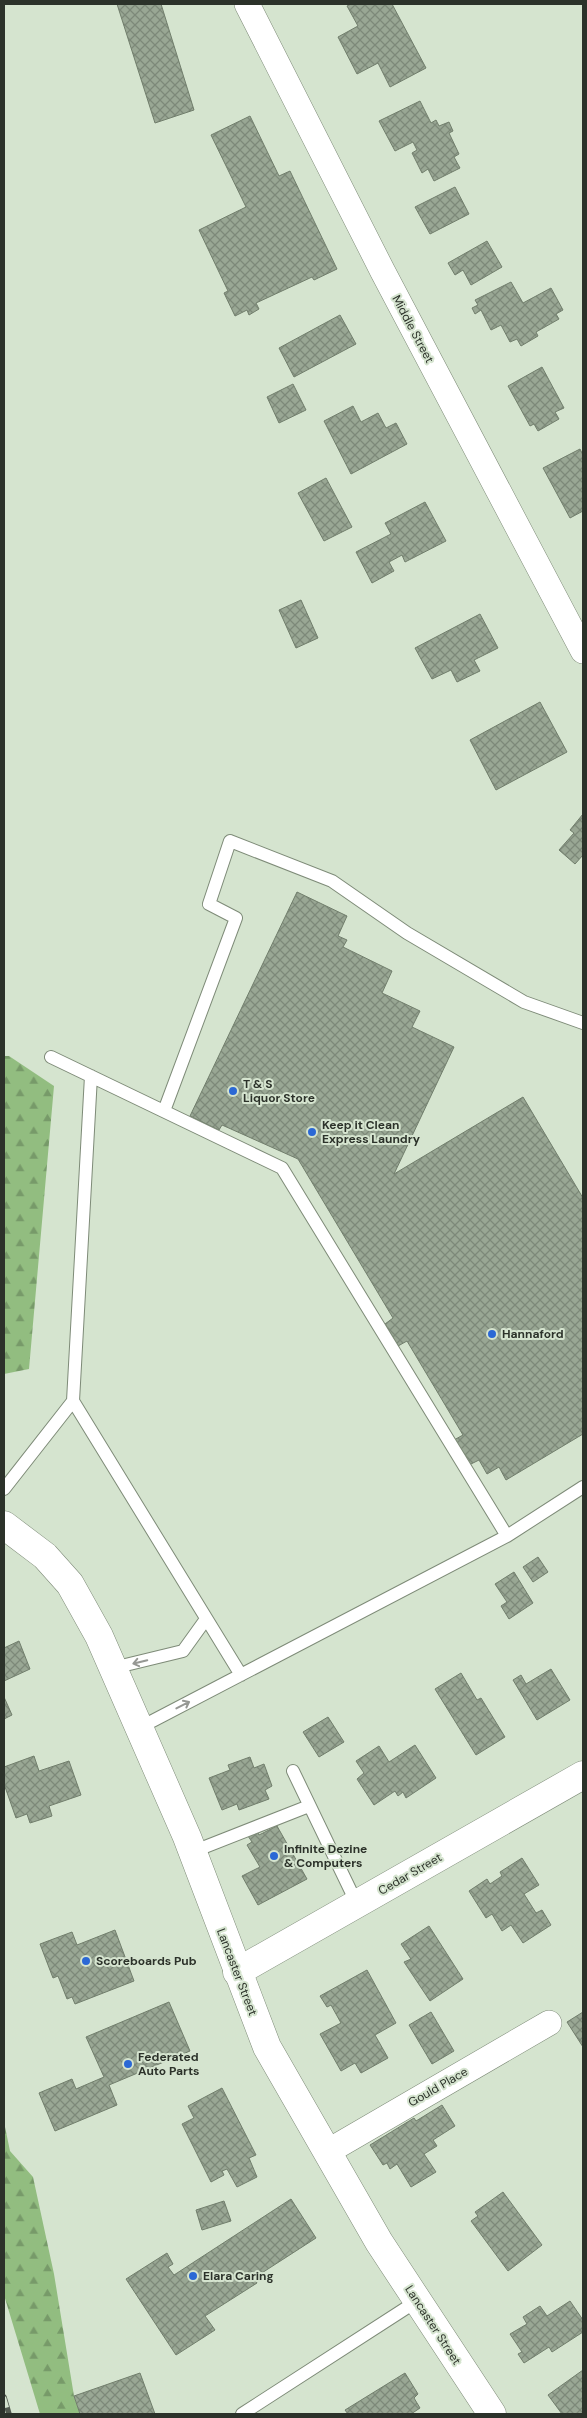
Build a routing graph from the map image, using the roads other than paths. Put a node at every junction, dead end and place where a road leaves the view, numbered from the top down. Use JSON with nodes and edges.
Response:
{"nodes":[{"id":1,"x":247,"y":4,"type":"edge"},
{"id":2,"x":583,"y":652,"type":"edge"},
{"id":3,"x":583,"y":1023,"type":"edge"},
{"id":4,"x":51,"y":1056,"type":"dead end"},
{"id":5,"x":91,"y":1076,"type":"junction"},
{"id":6,"x":164,"y":1111,"type":"junction"},
{"id":7,"x":73,"y":1401,"type":"junction"},
{"id":8,"x":583,"y":1487,"type":"edge"},
{"id":9,"x":4,"y":1489,"type":"edge"},
{"id":10,"x":4,"y":1525,"type":"edge"},
{"id":11,"x":507,"y":1536,"type":"junction"},
{"id":12,"x":206,"y":1619,"type":"junction"},
{"id":13,"x":113,"y":1668,"type":"junction"},
{"id":14,"x":241,"y":1675,"type":"junction"},
{"id":15,"x":139,"y":1728,"type":"junction"},
{"id":16,"x":293,"y":1770,"type":"dead end"},
{"id":17,"x":583,"y":1775,"type":"edge"},
{"id":18,"x":309,"y":1806,"type":"junction"},
{"id":19,"x":192,"y":1852,"type":"junction"},
{"id":20,"x":357,"y":1904,"type":"junction"},
{"id":21,"x":237,"y":1972,"type":"junction"},
{"id":22,"x":549,"y":2023,"type":"dead end"},
{"id":23,"x":327,"y":2152,"type":"junction"},
{"id":24,"x":417,"y":2301,"type":"junction"},
{"id":25,"x":242,"y":2414,"type":"edge"},
{"id":26,"x":492,"y":2414,"type":"edge"}],
"edges":[{"from":1,"to":2,"type":"street","name":"Middle Street"},
{"from":3,"to":6,"type":"lane"},
{"from":4,"to":5,"type":"lane"},
{"from":5,"to":6,"type":"lane"},
{"from":5,"to":7,"type":"lane"},
{"from":6,"to":11,"type":"lane"},
{"from":7,"to":9,"type":"lane"},
{"from":7,"to":12,"type":"lane"},
{"from":8,"to":11,"type":"lane"},
{"from":10,"to":13,"type":"main road","name":"Lancaster Street"},
{"from":11,"to":14,"type":"lane"},
{"from":12,"to":13,"type":"lane","one_way":true},
{"from":12,"to":14,"type":"lane"},
{"from":13,"to":15,"type":"main road","name":"Lancaster Street"},
{"from":15,"to":14,"type":"lane","one_way":true},
{"from":15,"to":19,"type":"main road","name":"Lancaster Street"},
{"from":16,"to":18,"type":"lane"},
{"from":17,"to":20,"type":"main road","name":"Cedar Street"},
{"from":18,"to":19,"type":"lane"},
{"from":18,"to":20,"type":"lane"},
{"from":19,"to":21,"type":"main road","name":"Lancaster Street"},
{"from":20,"to":21,"type":"main road","name":"Cedar Street"},
{"from":21,"to":23,"type":"main road","name":"Lancaster Street"},
{"from":22,"to":23,"type":"street","name":"Gould Place"},
{"from":23,"to":24,"type":"main road","name":"Lancaster Street"},
{"from":24,"to":25,"type":"lane"},
{"from":24,"to":26,"type":"main road","name":"Lancaster Street"}]}
